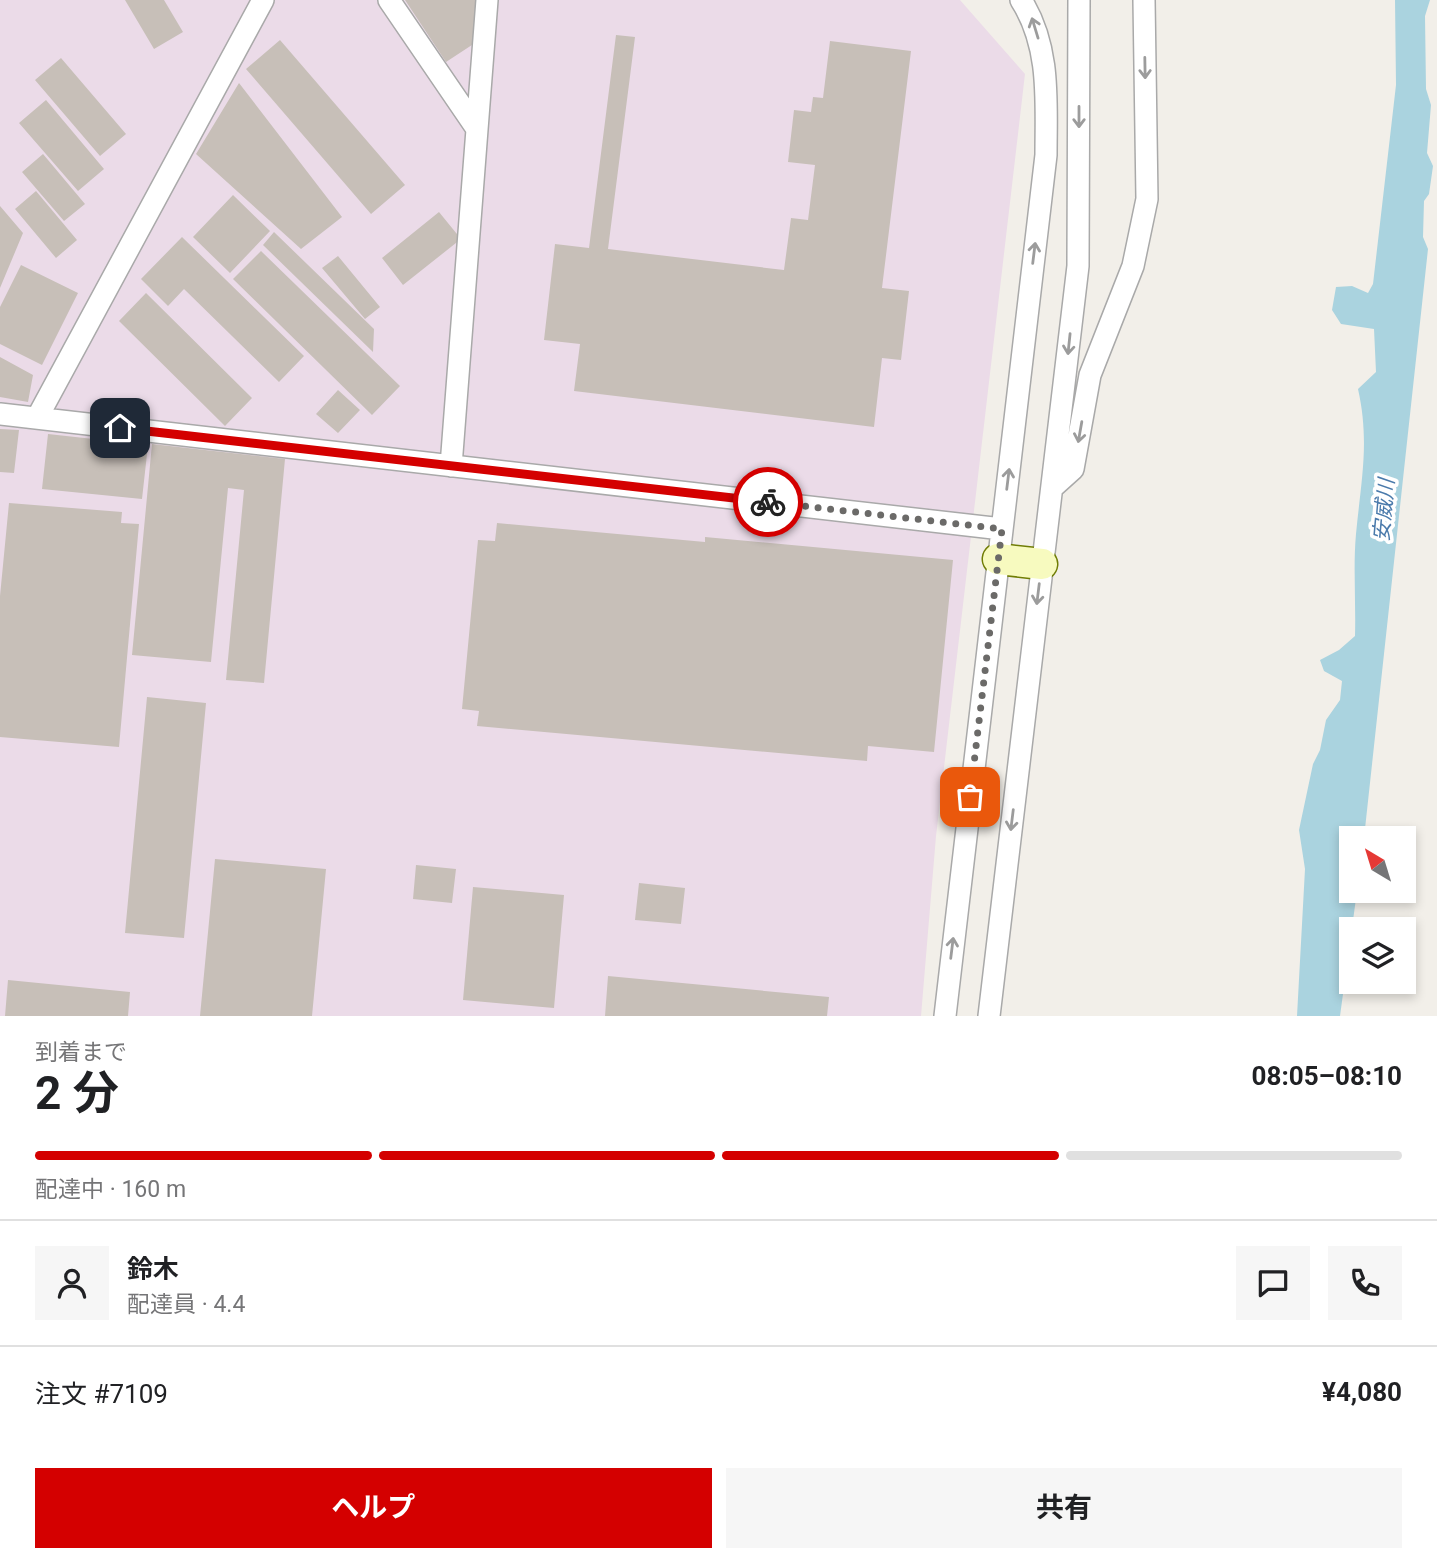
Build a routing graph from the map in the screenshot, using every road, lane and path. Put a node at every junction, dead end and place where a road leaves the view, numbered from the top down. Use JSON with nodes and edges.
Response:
{"nodes":[{"id":1,"x":263,"y":0,"type":"edge"},
{"id":2,"x":389,"y":0,"type":"edge"},
{"id":3,"x":487,"y":0,"type":"edge"},
{"id":4,"x":1021,"y":0,"type":"edge"},
{"id":5,"x":1079,"y":0,"type":"edge"},
{"id":6,"x":1144,"y":0,"type":"edge"},
{"id":7,"x":477,"y":129,"type":"junction"},
{"id":8,"x":0,"y":414,"type":"edge"},
{"id":9,"x":37,"y":418,"type":"junction"},
{"id":10,"x":452,"y":466,"type":"junction"},
{"id":11,"x":1053,"y":487,"type":"junction"},
{"id":12,"x":1002,"y":529,"type":"junction"},
{"id":13,"x":998,"y":559,"type":"junction"},
{"id":14,"x":1042,"y":564,"type":"junction"},
{"id":15,"x":945,"y":1016,"type":"edge"},
{"id":16,"x":989,"y":1016,"type":"edge"}],
"edges":[{"from":1,"to":9,"type":"street"},
{"from":2,"to":7,"type":"street"},
{"from":3,"to":7,"type":"street"},
{"from":12,"to":4,"type":"street","one_way":true},
{"from":5,"to":11,"type":"street","one_way":true},
{"from":6,"to":11,"type":"street","one_way":true},
{"from":7,"to":10,"type":"street"},
{"from":8,"to":9,"type":"street"},
{"from":9,"to":10,"type":"street"},
{"from":10,"to":12,"type":"street"},
{"from":11,"to":14,"type":"street"},
{"from":12,"to":13,"type":"street"},
{"from":13,"to":14,"type":"street"},
{"from":15,"to":13,"type":"street","one_way":true},
{"from":14,"to":16,"type":"street","one_way":true}]}
